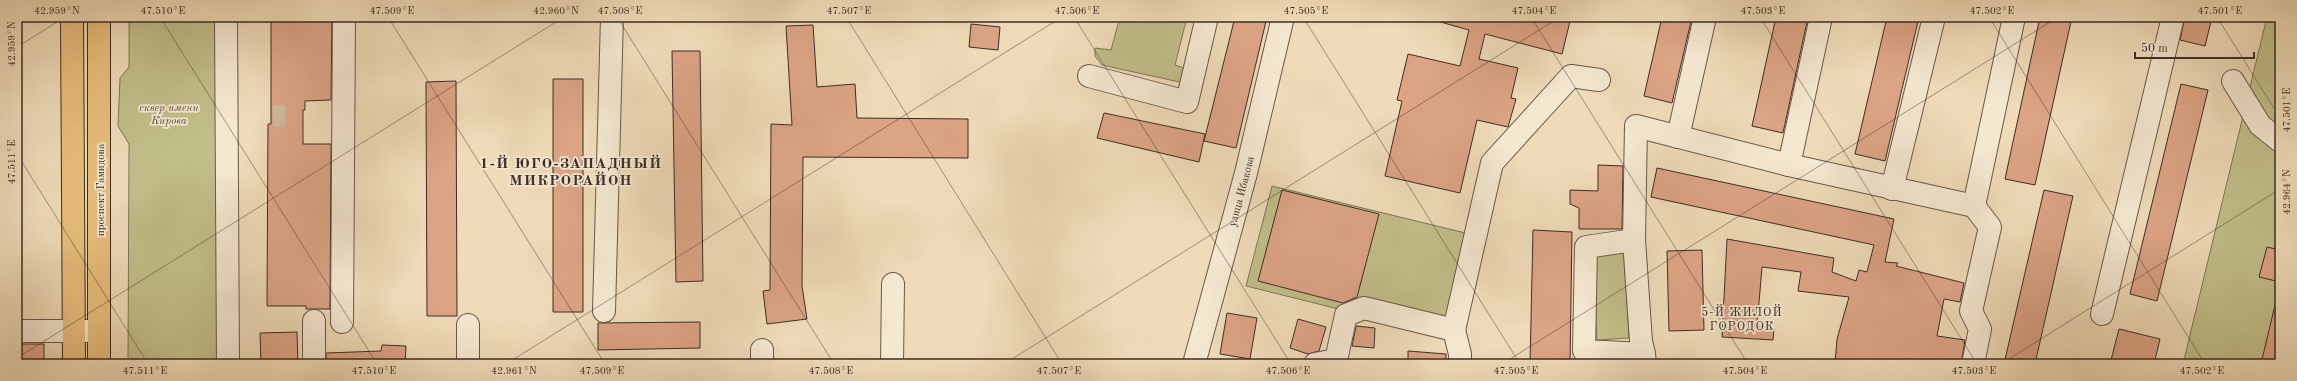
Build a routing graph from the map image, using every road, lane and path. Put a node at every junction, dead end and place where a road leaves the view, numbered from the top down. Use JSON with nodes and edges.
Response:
{"nodes":[{"id":1,"x":72,"y":17,"type":"edge"},
{"id":2,"x":99,"y":17,"type":"edge"},
{"id":3,"x":226,"y":17,"type":"edge"},
{"id":4,"x":344,"y":17,"type":"edge"},
{"id":5,"x":612,"y":17,"type":"edge"},
{"id":6,"x":1207,"y":17,"type":"edge"},
{"id":7,"x":1283,"y":17,"type":"edge"},
{"id":8,"x":1705,"y":17,"type":"edge"},
{"id":9,"x":1821,"y":17,"type":"edge"},
{"id":10,"x":1934,"y":17,"type":"edge"},
{"id":11,"x":2014,"y":17,"type":"edge"},
{"id":12,"x":2174,"y":17,"type":"edge"},
{"id":13,"x":1089,"y":76,"type":"dead end"},
{"id":14,"x":1599,"y":80,"type":"dead end"},
{"id":15,"x":2233,"y":81,"type":"dead end"},
{"id":16,"x":1678,"y":137,"type":"junction"},
{"id":17,"x":2280,"y":141,"type":"edge"},
{"id":18,"x":1789,"y":165,"type":"junction"},
{"id":19,"x":1892,"y":189,"type":"junction"},
{"id":20,"x":1974,"y":206,"type":"junction"},
{"id":21,"x":1634,"y":240,"type":"junction"},
{"id":22,"x":893,"y":284,"type":"dead end"},
{"id":23,"x":604,"y":311,"type":"dead end"},
{"id":24,"x":2102,"y":314,"type":"dead end"},
{"id":25,"x":314,"y":321,"type":"dead end"},
{"id":26,"x":342,"y":322,"type":"dead end"},
{"id":27,"x":468,"y":325,"type":"dead end"},
{"id":28,"x":1454,"y":330,"type":"junction"},
{"id":29,"x":17,"y":331,"type":"edge"},
{"id":30,"x":99,"y":331,"type":"junction"},
{"id":31,"x":74,"y":332,"type":"junction"},
{"id":32,"x":1644,"y":359,"type":"edge"},
{"id":33,"x":74,"y":364,"type":"edge"},
{"id":34,"x":99,"y":364,"type":"edge"},
{"id":35,"x":228,"y":364,"type":"edge"},
{"id":36,"x":314,"y":364,"type":"edge"},
{"id":37,"x":468,"y":364,"type":"edge"},
{"id":38,"x":892,"y":364,"type":"edge"},
{"id":39,"x":900,"y":364,"type":"edge"},
{"id":40,"x":1194,"y":364,"type":"edge"},
{"id":41,"x":1315,"y":364,"type":"edge"},
{"id":42,"x":1460,"y":364,"type":"edge"},
{"id":43,"x":1973,"y":364,"type":"edge"}],
"edges":[{"from":1,"to":31,"type":"main road"},
{"from":2,"to":30,"type":"main road","name":"проспект Гамидова"},
{"from":3,"to":35,"type":"street"},
{"from":4,"to":26,"type":"street"},
{"from":5,"to":23,"type":"street"},
{"from":6,"to":13,"type":"street"},
{"from":7,"to":40,"type":"street","name":"улица Ибакова"},
{"from":8,"to":16,"type":"street"},
{"from":9,"to":18,"type":"street"},
{"from":10,"to":19,"type":"street"},
{"from":11,"to":20,"type":"street"},
{"from":12,"to":24,"type":"street"},
{"from":14,"to":28,"type":"street"},
{"from":15,"to":17,"type":"street"},
{"from":16,"to":18,"type":"street"},
{"from":16,"to":21,"type":"street"},
{"from":18,"to":19,"type":"street"},
{"from":19,"to":20,"type":"street"},
{"from":20,"to":43,"type":"street"},
{"from":21,"to":32,"type":"street"},
{"from":21,"to":32,"type":"street"},
{"from":22,"to":38,"type":"street"},
{"from":25,"to":36,"type":"street"},
{"from":27,"to":37,"type":"street"},
{"from":28,"to":41,"type":"street"},
{"from":28,"to":42,"type":"street"},
{"from":29,"to":31,"type":"street"},
{"from":30,"to":31,"type":"street"},
{"from":30,"to":34,"type":"main road","name":"проспект Гамидова"},
{"from":31,"to":33,"type":"main road"},
{"from":38,"to":39,"type":"street"}]}
